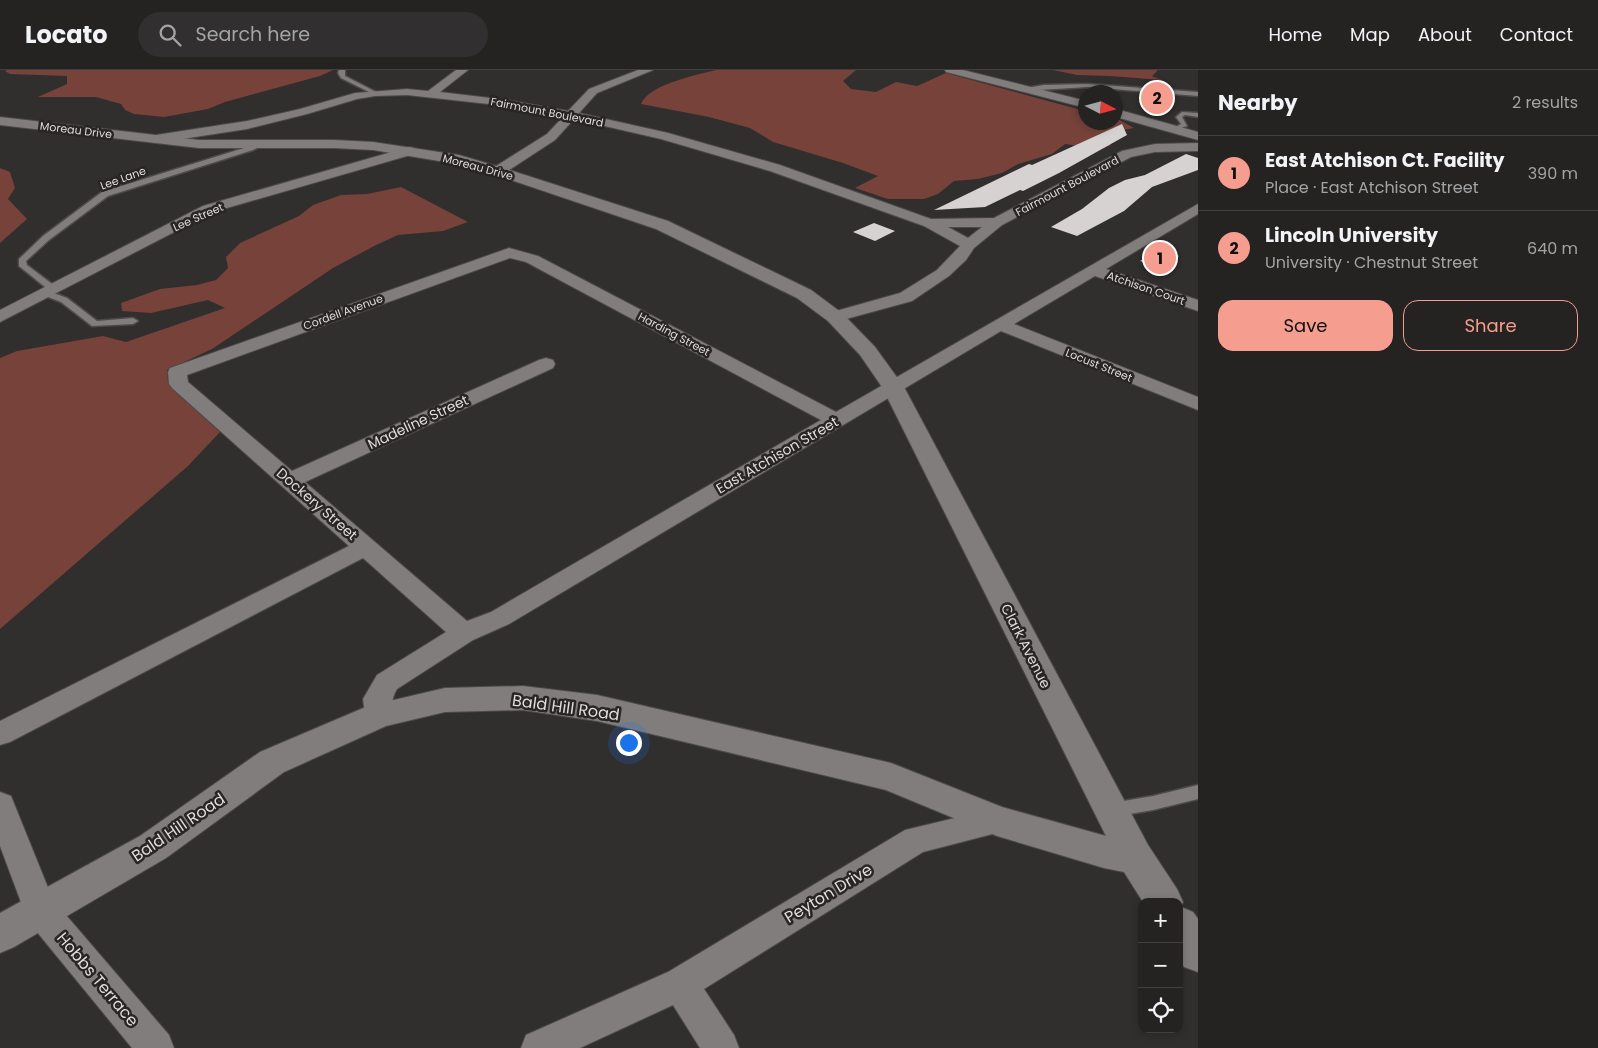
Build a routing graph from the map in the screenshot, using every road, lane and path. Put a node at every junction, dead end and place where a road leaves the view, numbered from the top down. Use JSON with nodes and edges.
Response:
{"nodes":[{"id":1,"x":342,"y":70,"type":"edge"},
{"id":2,"x":463,"y":70,"type":"edge"},
{"id":3,"x":950,"y":70,"type":"edge"},
{"id":4,"x":638,"y":71,"type":"edge"},
{"id":5,"x":423,"y":81,"type":"dead end"},
{"id":6,"x":1023,"y":89,"type":"junction"},
{"id":7,"x":407,"y":92,"type":"junction"},
{"id":8,"x":375,"y":93,"type":"junction"},
{"id":9,"x":431,"y":94,"type":"junction"},
{"id":10,"x":1198,"y":94,"type":"edge"},
{"id":11,"x":1078,"y":104,"type":"edge"},
{"id":12,"x":570,"y":115,"type":"junction"},
{"id":13,"x":1123,"y":115,"type":"edge"},
{"id":14,"x":1198,"y":115,"type":"edge"},
{"id":15,"x":0,"y":121,"type":"edge"},
{"id":16,"x":247,"y":125,"type":"junction"},
{"id":17,"x":1176,"y":129,"type":"junction"},
{"id":18,"x":1198,"y":136,"type":"edge"},
{"id":19,"x":156,"y":139,"type":"junction"},
{"id":20,"x":242,"y":144,"type":"junction"},
{"id":21,"x":262,"y":144,"type":"junction"},
{"id":22,"x":1198,"y":147,"type":"edge"},
{"id":23,"x":409,"y":151,"type":"junction"},
{"id":24,"x":498,"y":171,"type":"junction"},
{"id":25,"x":1198,"y":208,"type":"edge"},
{"id":26,"x":997,"y":222,"type":"junction"},
{"id":27,"x":928,"y":223,"type":"junction"},
{"id":28,"x":969,"y":245,"type":"junction"},
{"id":29,"x":509,"y":253,"type":"joint"},
{"id":30,"x":1094,"y":270,"type":"junction"},
{"id":31,"x":50,"y":291,"type":"junction"},
{"id":32,"x":1198,"y":306,"type":"edge"},
{"id":33,"x":0,"y":317,"type":"edge"},
{"id":34,"x":835,"y":317,"type":"junction"},
{"id":35,"x":133,"y":321,"type":"dead end"},
{"id":36,"x":1001,"y":325,"type":"junction"},
{"id":37,"x":546,"y":364,"type":"dead end"},
{"id":38,"x":177,"y":372,"type":"joint"},
{"id":39,"x":894,"y":387,"type":"junction"},
{"id":40,"x":1198,"y":404,"type":"edge"},
{"id":41,"x":836,"y":420,"type":"junction"},
{"id":42,"x":291,"y":480,"type":"junction"},
{"id":43,"x":366,"y":547,"type":"junction"},
{"id":44,"x":464,"y":633,"type":"junction"},
{"id":45,"x":379,"y":715,"type":"junction"},
{"id":46,"x":0,"y":734,"type":"edge"},
{"id":47,"x":1198,"y":792,"type":"edge"},
{"id":48,"x":0,"y":805,"type":"edge"},
{"id":49,"x":1110,"y":810,"type":"junction"},
{"id":50,"x":997,"y":820,"type":"junction"},
{"id":51,"x":1135,"y":857,"type":"junction"},
{"id":52,"x":1161,"y":898,"type":"edge"},
{"id":53,"x":40,"y":910,"type":"junction"},
{"id":54,"x":1183,"y":931,"type":"edge"},
{"id":55,"x":0,"y":934,"type":"edge"},
{"id":56,"x":1198,"y":953,"type":"edge"},
{"id":57,"x":680,"y":984,"type":"junction"},
{"id":58,"x":156,"y":1048,"type":"edge"},
{"id":59,"x":539,"y":1048,"type":"edge"},
{"id":60,"x":721,"y":1048,"type":"edge"}],
"edges":[{"from":1,"to":8,"type":"lane"},
{"from":2,"to":9,"type":"street"},
{"from":3,"to":6,"type":"street"},
{"from":4,"to":12,"type":"street"},
{"from":5,"to":7,"type":"street"},
{"from":6,"to":10,"type":"lane"},
{"from":6,"to":11,"type":"street"},
{"from":7,"to":8,"type":"street","name":"Fairmount Boulevard"},
{"from":7,"to":9,"type":"street","name":"Fairmount Boulevard"},
{"from":8,"to":16,"type":"street","name":"Fairmount Boulevard"},
{"from":9,"to":12,"type":"street","name":"Fairmount Boulevard"},
{"from":12,"to":24,"type":"street"},
{"from":12,"to":27,"type":"street","name":"Fairmount Boulevard"},
{"from":13,"to":17,"type":"street"},
{"from":14,"to":17,"type":"lane"},
{"from":15,"to":19,"type":"main road","name":"Moreau Drive"},
{"from":16,"to":19,"type":"street","name":"Fairmount Boulevard"},
{"from":16,"to":20,"type":"street"},
{"from":17,"to":18,"type":"street"},
{"from":19,"to":20,"type":"main road","name":"Moreau Drive"},
{"from":20,"to":21,"type":"main road","name":"Moreau Drive"},
{"from":21,"to":23,"type":"main road","name":"Moreau Drive"},
{"from":21,"to":31,"type":"lane","name":"Lee Lane"},
{"from":22,"to":26,"type":"street","name":"Fairmount Boulevard"},
{"from":23,"to":24,"type":"main road","name":"Moreau Drive"},
{"from":23,"to":31,"type":"street","name":"Lee Street"},
{"from":24,"to":34,"type":"main road","name":"Moreau Drive"},
{"from":25,"to":30,"type":"street","name":"East Atchison Street"},
{"from":26,"to":27,"type":"street","name":"Fairmount Boulevard"},
{"from":26,"to":28,"type":"street","name":"Fairmount Boulevard"},
{"from":27,"to":28,"type":"street","name":"Fairmount Boulevard"},
{"from":28,"to":34,"type":"street"},
{"from":29,"to":38,"type":"street","name":"Cordell Avenue"},
{"from":29,"to":41,"type":"street","name":"Harding Street"},
{"from":30,"to":32,"type":"street","name":"Atchison Court"},
{"from":30,"to":36,"type":"street","name":"East Atchison Street"},
{"from":31,"to":33,"type":"street","name":"Lee Street"},
{"from":31,"to":35,"type":"lane"},
{"from":34,"to":39,"type":"main road","name":"Moreau Drive"},
{"from":36,"to":39,"type":"street","name":"East Atchison Street"},
{"from":36,"to":40,"type":"street","name":"Locust Street"},
{"from":37,"to":42,"type":"street","name":"Madeline Street"},
{"from":38,"to":42,"type":"street","name":"Dockery Street"},
{"from":39,"to":41,"type":"street","name":"East Atchison Street"},
{"from":39,"to":49,"type":"main road","name":"Clark Avenue"},
{"from":41,"to":44,"type":"street","name":"East Atchison Street"},
{"from":42,"to":43,"type":"street","name":"Dockery Street"},
{"from":43,"to":44,"type":"street","name":"Dockery Street"},
{"from":43,"to":46,"type":"street"},
{"from":44,"to":45,"type":"street","name":"East Atchison Street"},
{"from":45,"to":50,"type":"main road","name":"Bald Hill Road"},
{"from":45,"to":53,"type":"main road","name":"Bald Hill Road"},
{"from":47,"to":49,"type":"lane"},
{"from":48,"to":53,"type":"street","name":"Hobbs Terrace"},
{"from":49,"to":51,"type":"main road","name":"Clark Avenue"},
{"from":50,"to":51,"type":"main road"},
{"from":50,"to":57,"type":"street","name":"Peyton Drive"},
{"from":51,"to":52,"type":"main road","name":"Clark Avenue"},
{"from":53,"to":55,"type":"main road","name":"Bald Hill Road"},
{"from":53,"to":58,"type":"street","name":"Hobbs Terrace"},
{"from":54,"to":56,"type":"main road"},
{"from":57,"to":59,"type":"street","name":"Peyton Drive"},
{"from":57,"to":60,"type":"street"}]}
